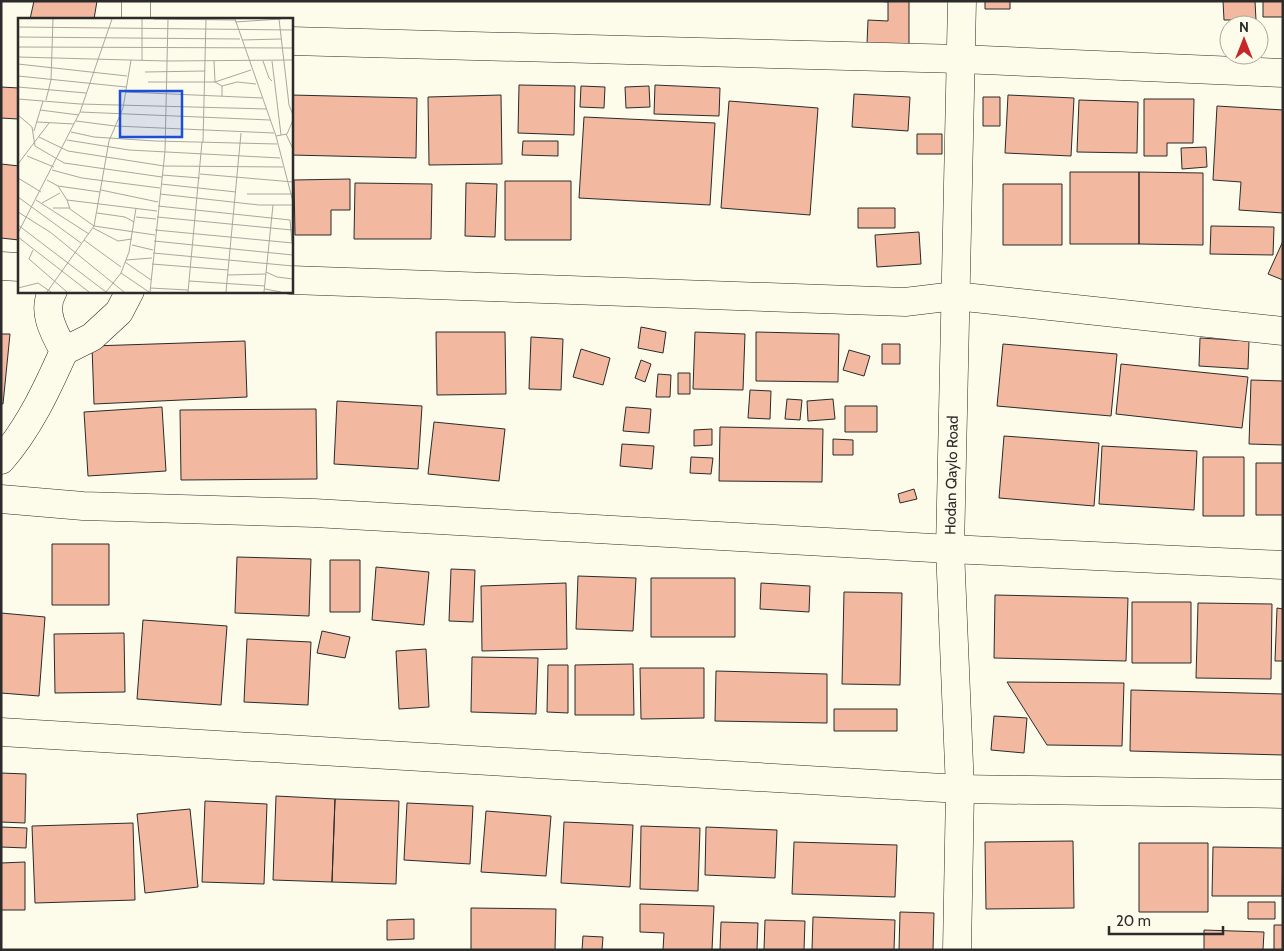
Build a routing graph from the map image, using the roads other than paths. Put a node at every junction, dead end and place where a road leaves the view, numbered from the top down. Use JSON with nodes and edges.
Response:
{"nodes":[{"id":1,"x":136,"y":1,"type":"edge"},
{"id":2,"x":962,"y":1,"type":"edge"},
{"id":3,"x":136,"y":18,"type":"edge"},
{"id":4,"x":292,"y":41,"type":"edge"},
{"id":5,"x":960,"y":59,"type":"junction"},
{"id":6,"x":1283,"y":72,"type":"edge"},
{"id":7,"x":1,"y":266,"type":"edge"},
{"id":8,"x":18,"y":266,"type":"edge"},
{"id":9,"x":292,"y":280,"type":"edge"},
{"id":10,"x":52,"y":292,"type":"edge"},
{"id":11,"x":129,"y":292,"type":"edge"},
{"id":12,"x":955,"y":296,"type":"junction"},
{"id":13,"x":1283,"y":331,"type":"edge"},
{"id":14,"x":64,"y":351,"type":"junction"},
{"id":15,"x":1,"y":460,"type":"edge"},
{"id":16,"x":1,"y":499,"type":"edge"},
{"id":17,"x":950,"y":549,"type":"junction"},
{"id":18,"x":1283,"y":565,"type":"edge"},
{"id":19,"x":1,"y":732,"type":"edge"},
{"id":20,"x":960,"y":789,"type":"junction"},
{"id":21,"x":1283,"y":794,"type":"edge"},
{"id":22,"x":957,"y":950,"type":"edge"}],
"edges":[{"from":1,"to":3,"type":"street"},
{"from":2,"to":5,"type":"street","name":"Hodan Qaylo Road"},
{"from":4,"to":5,"type":"street"},
{"from":5,"to":6,"type":"street"},
{"from":5,"to":12,"type":"street","name":"Hodan Qaylo Road"},
{"from":7,"to":8,"type":"street"},
{"from":9,"to":12,"type":"street"},
{"from":10,"to":14,"type":"street"},
{"from":11,"to":14,"type":"street"},
{"from":12,"to":13,"type":"street"},
{"from":12,"to":17,"type":"street","name":"Hodan Qaylo Road"},
{"from":14,"to":15,"type":"street"},
{"from":16,"to":17,"type":"street"},
{"from":17,"to":18,"type":"street"},
{"from":17,"to":20,"type":"street","name":"Hodan Qaylo Road"},
{"from":19,"to":20,"type":"street"},
{"from":20,"to":21,"type":"street"},
{"from":20,"to":22,"type":"street","name":"Hodan Qaylo Road"}]}
